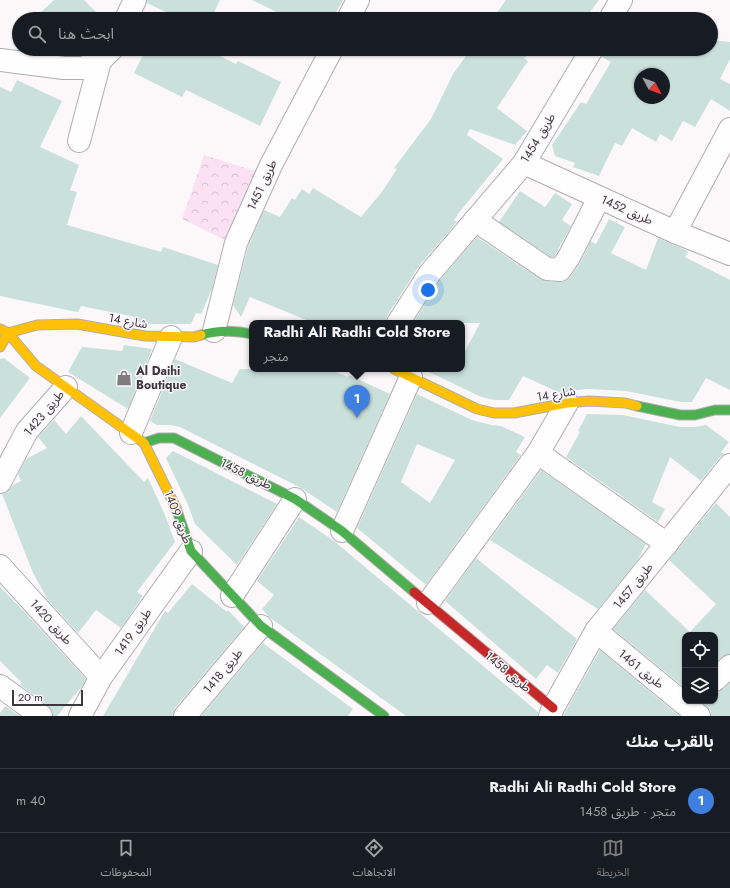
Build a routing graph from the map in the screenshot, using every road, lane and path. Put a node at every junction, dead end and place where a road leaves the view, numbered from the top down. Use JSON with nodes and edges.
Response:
{"nodes":[{"id":1,"x":135,"y":0,"type":"edge"},
{"id":2,"x":358,"y":0,"type":"edge"},
{"id":3,"x":621,"y":0,"type":"edge"},
{"id":4,"x":129,"y":12,"type":"edge"},
{"id":5,"x":352,"y":12,"type":"edge"},
{"id":6,"x":614,"y":12,"type":"edge"},
{"id":7,"x":104,"y":56,"type":"edge"},
{"id":8,"x":106,"y":56,"type":"edge"},
{"id":9,"x":328,"y":56,"type":"edge"},
{"id":10,"x":588,"y":56,"type":"edge"},
{"id":11,"x":0,"y":60,"type":"edge"},
{"id":12,"x":730,"y":129,"type":"edge"},
{"id":13,"x":78,"y":141,"type":"dead end"},
{"id":14,"x":524,"y":163,"type":"junction"},
{"id":15,"x":600,"y":198,"type":"junction"},
{"id":16,"x":475,"y":220,"type":"junction"},
{"id":17,"x":675,"y":232,"type":"junction"},
{"id":18,"x":730,"y":254,"type":"edge"},
{"id":19,"x":400,"y":320,"type":"edge"},
{"id":20,"x":48,"y":325,"type":"junction"},
{"id":21,"x":4,"y":331,"type":"edge"},
{"id":22,"x":214,"y":331,"type":"junction"},
{"id":23,"x":249,"y":333,"type":"edge"},
{"id":24,"x":42,"y":334,"type":"dead end"},
{"id":25,"x":171,"y":337,"type":"junction"},
{"id":26,"x":0,"y":347,"type":"edge"},
{"id":27,"x":37,"y":350,"type":"dead end"},
{"id":28,"x":36,"y":366,"type":"junction"},
{"id":29,"x":403,"y":373,"type":"edge"},
{"id":30,"x":66,"y":387,"type":"junction"},
{"id":31,"x":567,"y":403,"type":"junction"},
{"id":32,"x":730,"y":410,"type":"edge"},
{"id":33,"x":137,"y":438,"type":"junction"},
{"id":34,"x":538,"y":453,"type":"junction"},
{"id":35,"x":730,"y":465,"type":"edge"},
{"id":36,"x":0,"y":482,"type":"edge"},
{"id":37,"x":295,"y":499,"type":"junction"},
{"id":38,"x":342,"y":531,"type":"junction"},
{"id":39,"x":666,"y":544,"type":"junction"},
{"id":40,"x":191,"y":551,"type":"junction"},
{"id":41,"x":0,"y":566,"type":"edge"},
{"id":42,"x":232,"y":596,"type":"junction"},
{"id":43,"x":428,"y":603,"type":"junction"},
{"id":44,"x":261,"y":626,"type":"junction"},
{"id":45,"x":596,"y":631,"type":"junction"},
{"id":46,"x":730,"y":666,"type":"edge"},
{"id":47,"x":718,"y":677,"type":"edge"},
{"id":48,"x":101,"y":678,"type":"junction"},
{"id":49,"x":0,"y":686,"type":"edge"},
{"id":50,"x":693,"y":708,"type":"edge"},
{"id":51,"x":552,"y":712,"type":"edge"},
{"id":52,"x":41,"y":716,"type":"edge"},
{"id":53,"x":80,"y":716,"type":"edge"},
{"id":54,"x":185,"y":716,"type":"edge"},
{"id":55,"x":384,"y":716,"type":"edge"}],
"edges":[{"from":1,"to":4,"type":"street"},
{"from":2,"to":5,"type":"street"},
{"from":3,"to":6,"type":"street"},
{"from":7,"to":11,"type":"street"},
{"from":8,"to":13,"type":"street"},
{"from":9,"to":22,"type":"street","name":"طريق 1451"},
{"from":10,"to":14,"type":"street","name":"طريق 1454"},
{"from":12,"to":17,"type":"street"},
{"from":14,"to":15,"type":"street","name":"طريق 1452"},
{"from":14,"to":16,"type":"street","name":"طريق 1454"},
{"from":15,"to":16,"type":"street"},
{"from":15,"to":17,"type":"street","name":"طريق 1452"},
{"from":16,"to":19,"type":"street","name":"طريق 1454"},
{"from":17,"to":18,"type":"street","name":"طريق 1452"},
{"from":20,"to":21,"type":"street","name":"شارع 14"},
{"from":20,"to":24,"type":"street"},
{"from":20,"to":25,"type":"street","name":"شارع 14"},
{"from":21,"to":26,"type":"street"},
{"from":21,"to":28,"type":"street","name":"طريق 1409"},
{"from":22,"to":23,"type":"street","name":"شارع 14"},
{"from":22,"to":25,"type":"street","name":"شارع 14"},
{"from":25,"to":33,"type":"street"},
{"from":27,"to":28,"type":"street"},
{"from":28,"to":30,"type":"street","name":"طريق 1409"},
{"from":29,"to":31,"type":"street","name":"شارع 14"},
{"from":29,"to":38,"type":"street"},
{"from":30,"to":33,"type":"street","name":"طريق 1409"},
{"from":30,"to":36,"type":"street","name":"طريق 1423"},
{"from":31,"to":32,"type":"street","name":"شارع 14"},
{"from":31,"to":34,"type":"street"},
{"from":33,"to":37,"type":"street","name":"طريق 1458"},
{"from":33,"to":40,"type":"street","name":"طريق 1409"},
{"from":34,"to":39,"type":"street"},
{"from":34,"to":43,"type":"street"},
{"from":35,"to":39,"type":"street","name":"طريق 1457"},
{"from":37,"to":38,"type":"street","name":"طريق 1458"},
{"from":37,"to":42,"type":"street"},
{"from":38,"to":43,"type":"street","name":"طريق 1458"},
{"from":39,"to":45,"type":"street","name":"طريق 1457"},
{"from":40,"to":42,"type":"street","name":"طريق 1409"},
{"from":40,"to":48,"type":"street","name":"طريق 1419"},
{"from":41,"to":48,"type":"street","name":"طريق 1420"},
{"from":42,"to":44,"type":"street","name":"طريق 1409"},
{"from":43,"to":51,"type":"street","name":"طريق 1458"},
{"from":44,"to":54,"type":"street","name":"طريق 1418"},
{"from":44,"to":55,"type":"street","name":"طريق 1409"},
{"from":45,"to":50,"type":"street","name":"طريق 1461"},
{"from":45,"to":51,"type":"street","name":"طريق 1457"},
{"from":46,"to":47,"type":"street"},
{"from":48,"to":53,"type":"street","name":"طريق 1419"},
{"from":49,"to":52,"type":"street"}]}
